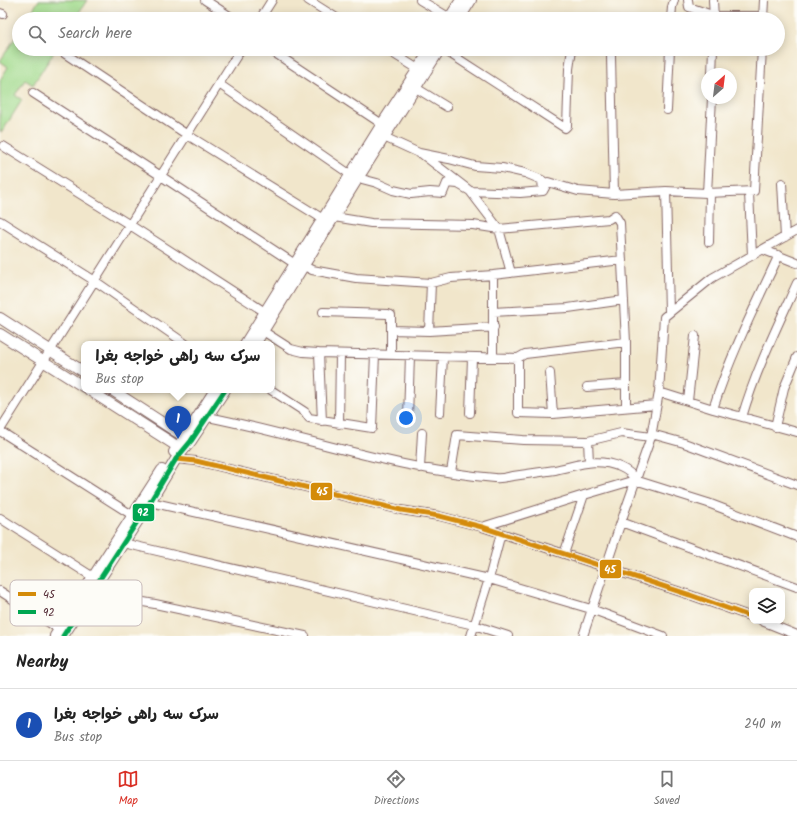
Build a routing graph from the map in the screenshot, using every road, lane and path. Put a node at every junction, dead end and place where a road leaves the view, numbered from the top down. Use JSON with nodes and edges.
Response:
{"nodes":[{"id":1,"x":205,"y":0,"type":"edge"},
{"id":2,"x":272,"y":0,"type":"edge"},
{"id":3,"x":308,"y":0,"type":"edge"},
{"id":4,"x":420,"y":0,"type":"edge"},
{"id":5,"x":462,"y":0,"type":"edge"},
{"id":6,"x":471,"y":0,"type":"edge"},
{"id":7,"x":674,"y":0,"type":"edge"},
{"id":8,"x":687,"y":0,"type":"edge"},
{"id":9,"x":714,"y":0,"type":"edge"},
{"id":10,"x":764,"y":0,"type":"edge"},
{"id":11,"x":223,"y":12,"type":"edge"},
{"id":12,"x":264,"y":12,"type":"edge"},
{"id":13,"x":327,"y":12,"type":"edge"},
{"id":14,"x":441,"y":12,"type":"edge"},
{"id":15,"x":456,"y":12,"type":"edge"},
{"id":16,"x":460,"y":12,"type":"edge"},
{"id":17,"x":672,"y":12,"type":"edge"},
{"id":18,"x":701,"y":12,"type":"edge"},
{"id":19,"x":715,"y":12,"type":"edge"},
{"id":20,"x":763,"y":12,"type":"edge"},
{"id":21,"x":69,"y":56,"type":"edge"},
{"id":22,"x":237,"y":56,"type":"edge"},
{"id":23,"x":280,"y":56,"type":"edge"},
{"id":24,"x":397,"y":56,"type":"edge"},
{"id":25,"x":426,"y":56,"type":"edge"},
{"id":26,"x":437,"y":56,"type":"edge"},
{"id":27,"x":453,"y":56,"type":"edge"},
{"id":28,"x":571,"y":56,"type":"edge"},
{"id":29,"x":611,"y":56,"type":"dead end"},
{"id":30,"x":670,"y":56,"type":"edge"},
{"id":31,"x":713,"y":56,"type":"edge"},
{"id":32,"x":762,"y":56,"type":"edge"},
{"id":33,"x":712,"y":68,"type":"edge"},
{"id":34,"x":418,"y":69,"type":"junction"},
{"id":35,"x":219,"y":84,"type":"junction"},
{"id":36,"x":416,"y":88,"type":"junction"},
{"id":37,"x":33,"y":93,"type":"dead end"},
{"id":38,"x":712,"y":104,"type":"edge"},
{"id":39,"x":446,"y":107,"type":"dead end"},
{"id":40,"x":667,"y":110,"type":"dead end"},
{"id":41,"x":382,"y":124,"type":"junction"},
{"id":42,"x":186,"y":134,"type":"junction"},
{"id":43,"x":384,"y":137,"type":"junction"},
{"id":44,"x":3,"y":146,"type":"dead end"},
{"id":45,"x":419,"y":153,"type":"junction"},
{"id":46,"x":161,"y":176,"type":"junction"},
{"id":47,"x":354,"y":176,"type":"junction"},
{"id":48,"x":782,"y":183,"type":"dead end"},
{"id":49,"x":470,"y":191,"type":"junction"},
{"id":50,"x":543,"y":191,"type":"junction"},
{"id":51,"x":666,"y":191,"type":"junction"},
{"id":52,"x":749,"y":192,"type":"junction"},
{"id":53,"x":708,"y":193,"type":"junction"},
{"id":54,"x":614,"y":194,"type":"junction"},
{"id":55,"x":329,"y":218,"type":"junction"},
{"id":56,"x":0,"y":221,"type":"edge"},
{"id":57,"x":130,"y":225,"type":"junction"},
{"id":58,"x":499,"y":229,"type":"junction"},
{"id":59,"x":797,"y":230,"type":"edge"},
{"id":60,"x":785,"y":237,"type":"junction"},
{"id":61,"x":709,"y":242,"type":"dead end"},
{"id":62,"x":764,"y":250,"type":"junction"},
{"id":63,"x":752,"y":255,"type":"junction"},
{"id":64,"x":779,"y":255,"type":"junction"},
{"id":65,"x":622,"y":260,"type":"junction"},
{"id":66,"x":797,"y":263,"type":"edge"},
{"id":67,"x":299,"y":265,"type":"junction"},
{"id":68,"x":510,"y":273,"type":"junction"},
{"id":69,"x":493,"y":276,"type":"junction"},
{"id":70,"x":95,"y":281,"type":"junction"},
{"id":71,"x":431,"y":283,"type":"junction"},
{"id":72,"x":797,"y":283,"type":"edge"},
{"id":73,"x":624,"y":300,"type":"junction"},
{"id":74,"x":266,"y":312,"type":"junction"},
{"id":75,"x":323,"y":312,"type":"dead end"},
{"id":76,"x":493,"y":312,"type":"junction"},
{"id":77,"x":669,"y":312,"type":"junction"},
{"id":78,"x":0,"y":318,"type":"edge"},
{"id":79,"x":494,"y":327,"type":"junction"},
{"id":80,"x":391,"y":330,"type":"junction"},
{"id":81,"x":263,"y":331,"type":"junction"},
{"id":82,"x":429,"y":331,"type":"junction"},
{"id":83,"x":0,"y":334,"type":"edge"},
{"id":84,"x":695,"y":336,"type":"dead end"},
{"id":85,"x":182,"y":341,"type":"edge"},
{"id":86,"x":247,"y":341,"type":"edge"},
{"id":87,"x":257,"y":341,"type":"edge"},
{"id":88,"x":626,"y":342,"type":"junction"},
{"id":89,"x":51,"y":351,"type":"junction"},
{"id":90,"x":320,"y":353,"type":"junction"},
{"id":91,"x":340,"y":354,"type":"junction"},
{"id":92,"x":375,"y":354,"type":"junction"},
{"id":93,"x":391,"y":355,"type":"junction"},
{"id":94,"x":410,"y":355,"type":"junction"},
{"id":95,"x":443,"y":357,"type":"junction"},
{"id":96,"x":493,"y":357,"type":"junction"},
{"id":97,"x":797,"y":357,"type":"edge"},
{"id":98,"x":472,"y":358,"type":"junction"},
{"id":99,"x":518,"y":358,"type":"junction"},
{"id":100,"x":44,"y":362,"type":"junction"},
{"id":101,"x":81,"y":370,"type":"edge"},
{"id":102,"x":550,"y":373,"type":"dead end"},
{"id":103,"x":626,"y":384,"type":"junction"},
{"id":104,"x":81,"y":385,"type":"edge"},
{"id":105,"x":586,"y":387,"type":"dead end"},
{"id":106,"x":659,"y":392,"type":"junction"},
{"id":107,"x":93,"y":393,"type":"edge"},
{"id":108,"x":117,"y":393,"type":"edge"},
{"id":109,"x":213,"y":393,"type":"edge"},
{"id":110,"x":223,"y":393,"type":"edge"},
{"id":111,"x":275,"y":393,"type":"edge"},
{"id":112,"x":688,"y":401,"type":"junction"},
{"id":113,"x":656,"y":405,"type":"junction"},
{"id":114,"x":626,"y":407,"type":"junction"},
{"id":115,"x":713,"y":409,"type":"junction"},
{"id":116,"x":440,"y":413,"type":"dead end"},
{"id":117,"x":470,"y":413,"type":"dead end"},
{"id":118,"x":553,"y":414,"type":"junction"},
{"id":119,"x":742,"y":416,"type":"junction"},
{"id":120,"x":208,"y":417,"type":"junction"},
{"id":121,"x":408,"y":418,"type":"dead end"},
{"id":122,"x":322,"y":421,"type":"junction"},
{"id":123,"x":339,"y":424,"type":"junction"},
{"id":124,"x":775,"y":427,"type":"junction"},
{"id":125,"x":0,"y":430,"type":"edge"},
{"id":126,"x":797,"y":432,"type":"edge"},
{"id":127,"x":422,"y":433,"type":"dead end"},
{"id":128,"x":651,"y":437,"type":"junction"},
{"id":129,"x":188,"y":439,"type":"junction"},
{"id":130,"x":588,"y":441,"type":"junction"},
{"id":131,"x":181,"y":448,"type":"junction"},
{"id":132,"x":176,"y":459,"type":"junction"},
{"id":133,"x":589,"y":462,"type":"junction"},
{"id":134,"x":420,"y":468,"type":"junction"},
{"id":135,"x":451,"y":472,"type":"junction"},
{"id":136,"x":635,"y":480,"type":"junction"},
{"id":137,"x":797,"y":485,"type":"edge"},
{"id":138,"x":584,"y":495,"type":"junction"},
{"id":139,"x":150,"y":502,"type":"junction"},
{"id":140,"x":132,"y":515,"type":"junction"},
{"id":141,"x":0,"y":518,"type":"edge"},
{"id":142,"x":620,"y":522,"type":"junction"},
{"id":143,"x":482,"y":527,"type":"junction"},
{"id":144,"x":500,"y":533,"type":"junction"},
{"id":145,"x":797,"y":537,"type":"edge"},
{"id":146,"x":124,"y":542,"type":"junction"},
{"id":147,"x":564,"y":554,"type":"junction"},
{"id":148,"x":606,"y":568,"type":"junction"},
{"id":149,"x":93,"y":576,"type":"junction"},
{"id":150,"x":489,"y":578,"type":"junction"},
{"id":151,"x":91,"y":580,"type":"edge"},
{"id":152,"x":99,"y":580,"type":"edge"},
{"id":153,"x":797,"y":587,"type":"edge"},
{"id":154,"x":0,"y":591,"type":"edge"},
{"id":155,"x":10,"y":598,"type":"edge"},
{"id":156,"x":142,"y":602,"type":"edge"},
{"id":157,"x":591,"y":609,"type":"junction"},
{"id":158,"x":749,"y":616,"type":"edge"},
{"id":159,"x":770,"y":624,"type":"edge"},
{"id":160,"x":51,"y":626,"type":"edge"},
{"id":161,"x":474,"y":626,"type":"junction"},
{"id":162,"x":63,"y":634,"type":"edge"},
{"id":163,"x":797,"y":635,"type":"edge"},
{"id":164,"x":305,"y":636,"type":"edge"},
{"id":165,"x":471,"y":636,"type":"edge"},
{"id":166,"x":508,"y":636,"type":"edge"},
{"id":167,"x":583,"y":636,"type":"edge"},
{"id":168,"x":663,"y":636,"type":"edge"}],
"edges":[{"from":1,"to":11,"type":"street"},
{"from":2,"to":12,"type":"street"},
{"from":3,"to":13,"type":"street"},
{"from":4,"to":14,"type":"street"},
{"from":5,"to":15,"type":"main road"},
{"from":6,"to":16,"type":"main road"},
{"from":7,"to":17,"type":"street"},
{"from":8,"to":18,"type":"street"},
{"from":9,"to":19,"type":"street"},
{"from":10,"to":20,"type":"street"},
{"from":21,"to":42,"type":"street"},
{"from":22,"to":35,"type":"street"},
{"from":23,"to":41,"type":"street"},
{"from":24,"to":34,"type":"street"},
{"from":25,"to":34,"type":"main road"},
{"from":26,"to":36,"type":"main road"},
{"from":27,"to":28,"type":"street"},
{"from":29,"to":54,"type":"street"},
{"from":30,"to":40,"type":"street"},
{"from":31,"to":33,"type":"street"},
{"from":32,"to":52,"type":"street"},
{"from":34,"to":41,"type":"main road"},
{"from":35,"to":42,"type":"street"},
{"from":35,"to":47,"type":"street"},
{"from":36,"to":39,"type":"street"},
{"from":36,"to":43,"type":"main road"},
{"from":37,"to":46,"type":"street"},
{"from":38,"to":53,"type":"street"},
{"from":41,"to":47,"type":"main road"},
{"from":42,"to":46,"type":"street"},
{"from":42,"to":55,"type":"street"},
{"from":43,"to":45,"type":"street"},
{"from":43,"to":47,"type":"main road"},
{"from":44,"to":57,"type":"street"},
{"from":45,"to":49,"type":"street"},
{"from":45,"to":50,"type":"street"},
{"from":46,"to":57,"type":"street"},
{"from":46,"to":67,"type":"street"},
{"from":47,"to":49,"type":"street"},
{"from":47,"to":55,"type":"main road"},
{"from":48,"to":60,"type":"street"},
{"from":49,"to":50,"type":"street"},
{"from":49,"to":58,"type":"street"},
{"from":50,"to":54,"type":"street"},
{"from":51,"to":53,"type":"street"},
{"from":51,"to":54,"type":"street"},
{"from":51,"to":77,"type":"street"},
{"from":52,"to":53,"type":"street"},
{"from":52,"to":63,"type":"street"},
{"from":53,"to":61,"type":"street"},
{"from":55,"to":58,"type":"street"},
{"from":55,"to":67,"type":"main road"},
{"from":56,"to":70,"type":"street"},
{"from":57,"to":70,"type":"street"},
{"from":57,"to":74,"type":"street"},
{"from":58,"to":65,"type":"street"},
{"from":58,"to":68,"type":"street"},
{"from":59,"to":60,"type":"street"},
{"from":60,"to":62,"type":"street"},
{"from":62,"to":63,"type":"street"},
{"from":62,"to":64,"type":"street"},
{"from":63,"to":77,"type":"street"},
{"from":64,"to":66,"type":"street"},
{"from":64,"to":115,"type":"street"},
{"from":65,"to":68,"type":"street"},
{"from":65,"to":73,"type":"street"},
{"from":67,"to":71,"type":"street"},
{"from":67,"to":74,"type":"main road"},
{"from":67,"to":81,"type":"main road"},
{"from":68,"to":69,"type":"street"},
{"from":69,"to":71,"type":"street"},
{"from":69,"to":76,"type":"street"},
{"from":70,"to":85,"type":"street"},
{"from":70,"to":89,"type":"street"},
{"from":71,"to":82,"type":"street"},
{"from":72,"to":119,"type":"street"},
{"from":73,"to":76,"type":"street"},
{"from":73,"to":88,"type":"street"},
{"from":74,"to":86,"type":"main road"},
{"from":75,"to":80,"type":"street"},
{"from":76,"to":79,"type":"street"},
{"from":77,"to":106,"type":"street"},
{"from":78,"to":89,"type":"main road"},
{"from":79,"to":82,"type":"street"},
{"from":79,"to":96,"type":"street"},
{"from":80,"to":82,"type":"street"},
{"from":80,"to":93,"type":"street"},
{"from":81,"to":87,"type":"main road"},
{"from":81,"to":90,"type":"street"},
{"from":83,"to":100,"type":"main road"},
{"from":84,"to":112,"type":"street"},
{"from":88,"to":99,"type":"street"},
{"from":88,"to":103,"type":"street"},
{"from":89,"to":100,"type":"street"},
{"from":89,"to":101,"type":"main road"},
{"from":90,"to":91,"type":"street"},
{"from":90,"to":122,"type":"street"},
{"from":91,"to":92,"type":"street"},
{"from":91,"to":123,"type":"street"},
{"from":92,"to":93,"type":"street"},
{"from":92,"to":123,"type":"street"},
{"from":93,"to":94,"type":"street"},
{"from":94,"to":95,"type":"street"},
{"from":94,"to":121,"type":"street"},
{"from":95,"to":98,"type":"street"},
{"from":95,"to":116,"type":"street"},
{"from":96,"to":98,"type":"street"},
{"from":96,"to":99,"type":"street"},
{"from":97,"to":124,"type":"street"},
{"from":98,"to":117,"type":"street"},
{"from":99,"to":118,"type":"street"},
{"from":100,"to":104,"type":"main road"},
{"from":100,"to":125,"type":"street"},
{"from":102,"to":118,"type":"street"},
{"from":103,"to":105,"type":"street"},
{"from":103,"to":114,"type":"street"},
{"from":106,"to":112,"type":"street"},
{"from":106,"to":113,"type":"street"},
{"from":107,"to":131,"type":"main road"},
{"from":108,"to":129,"type":"main road"},
{"from":109,"to":129,"type":"main road"},
{"from":110,"to":120,"type":"main road"},
{"from":111,"to":122,"type":"street"},
{"from":112,"to":115,"type":"street"},
{"from":113,"to":114,"type":"street"},
{"from":113,"to":128,"type":"street"},
{"from":114,"to":118,"type":"street"},
{"from":115,"to":119,"type":"street"},
{"from":119,"to":124,"type":"street"},
{"from":120,"to":129,"type":"main road"},
{"from":120,"to":134,"type":"street"},
{"from":122,"to":123,"type":"street"},
{"from":124,"to":126,"type":"street"},
{"from":125,"to":140,"type":"street"},
{"from":127,"to":134,"type":"street"},
{"from":128,"to":130,"type":"street"},
{"from":128,"to":136,"type":"street"},
{"from":128,"to":137,"type":"street"},
{"from":129,"to":131,"type":"main road"},
{"from":130,"to":133,"type":"street"},
{"from":130,"to":135,"type":"street"},
{"from":131,"to":132,"type":"main road"},
{"from":131,"to":140,"type":"main road"},
{"from":132,"to":139,"type":"main road"},
{"from":132,"to":143,"type":"street"},
{"from":133,"to":135,"type":"street"},
{"from":133,"to":136,"type":"street"},
{"from":134,"to":135,"type":"street"},
{"from":136,"to":138,"type":"street"},
{"from":136,"to":142,"type":"street"},
{"from":136,"to":145,"type":"street"},
{"from":138,"to":143,"type":"street"},
{"from":138,"to":147,"type":"street"},
{"from":139,"to":146,"type":"main road"},
{"from":139,"to":150,"type":"street"},
{"from":140,"to":149,"type":"main road"},
{"from":141,"to":149,"type":"street"},
{"from":142,"to":148,"type":"street"},
{"from":142,"to":153,"type":"street"},
{"from":143,"to":144,"type":"street"},
{"from":144,"to":147,"type":"street"},
{"from":144,"to":150,"type":"street"},
{"from":146,"to":152,"type":"main road"},
{"from":146,"to":161,"type":"street"},
{"from":147,"to":148,"type":"street"},
{"from":148,"to":157,"type":"street"},
{"from":148,"to":158,"type":"street"},
{"from":149,"to":151,"type":"main road"},
{"from":150,"to":157,"type":"street"},
{"from":150,"to":161,"type":"street"},
{"from":154,"to":155,"type":"street"},
{"from":156,"to":164,"type":"street"},
{"from":157,"to":167,"type":"street"},
{"from":157,"to":168,"type":"street"},
{"from":159,"to":163,"type":"street"},
{"from":160,"to":162,"type":"street"},
{"from":161,"to":165,"type":"street"},
{"from":161,"to":166,"type":"street"}]}
